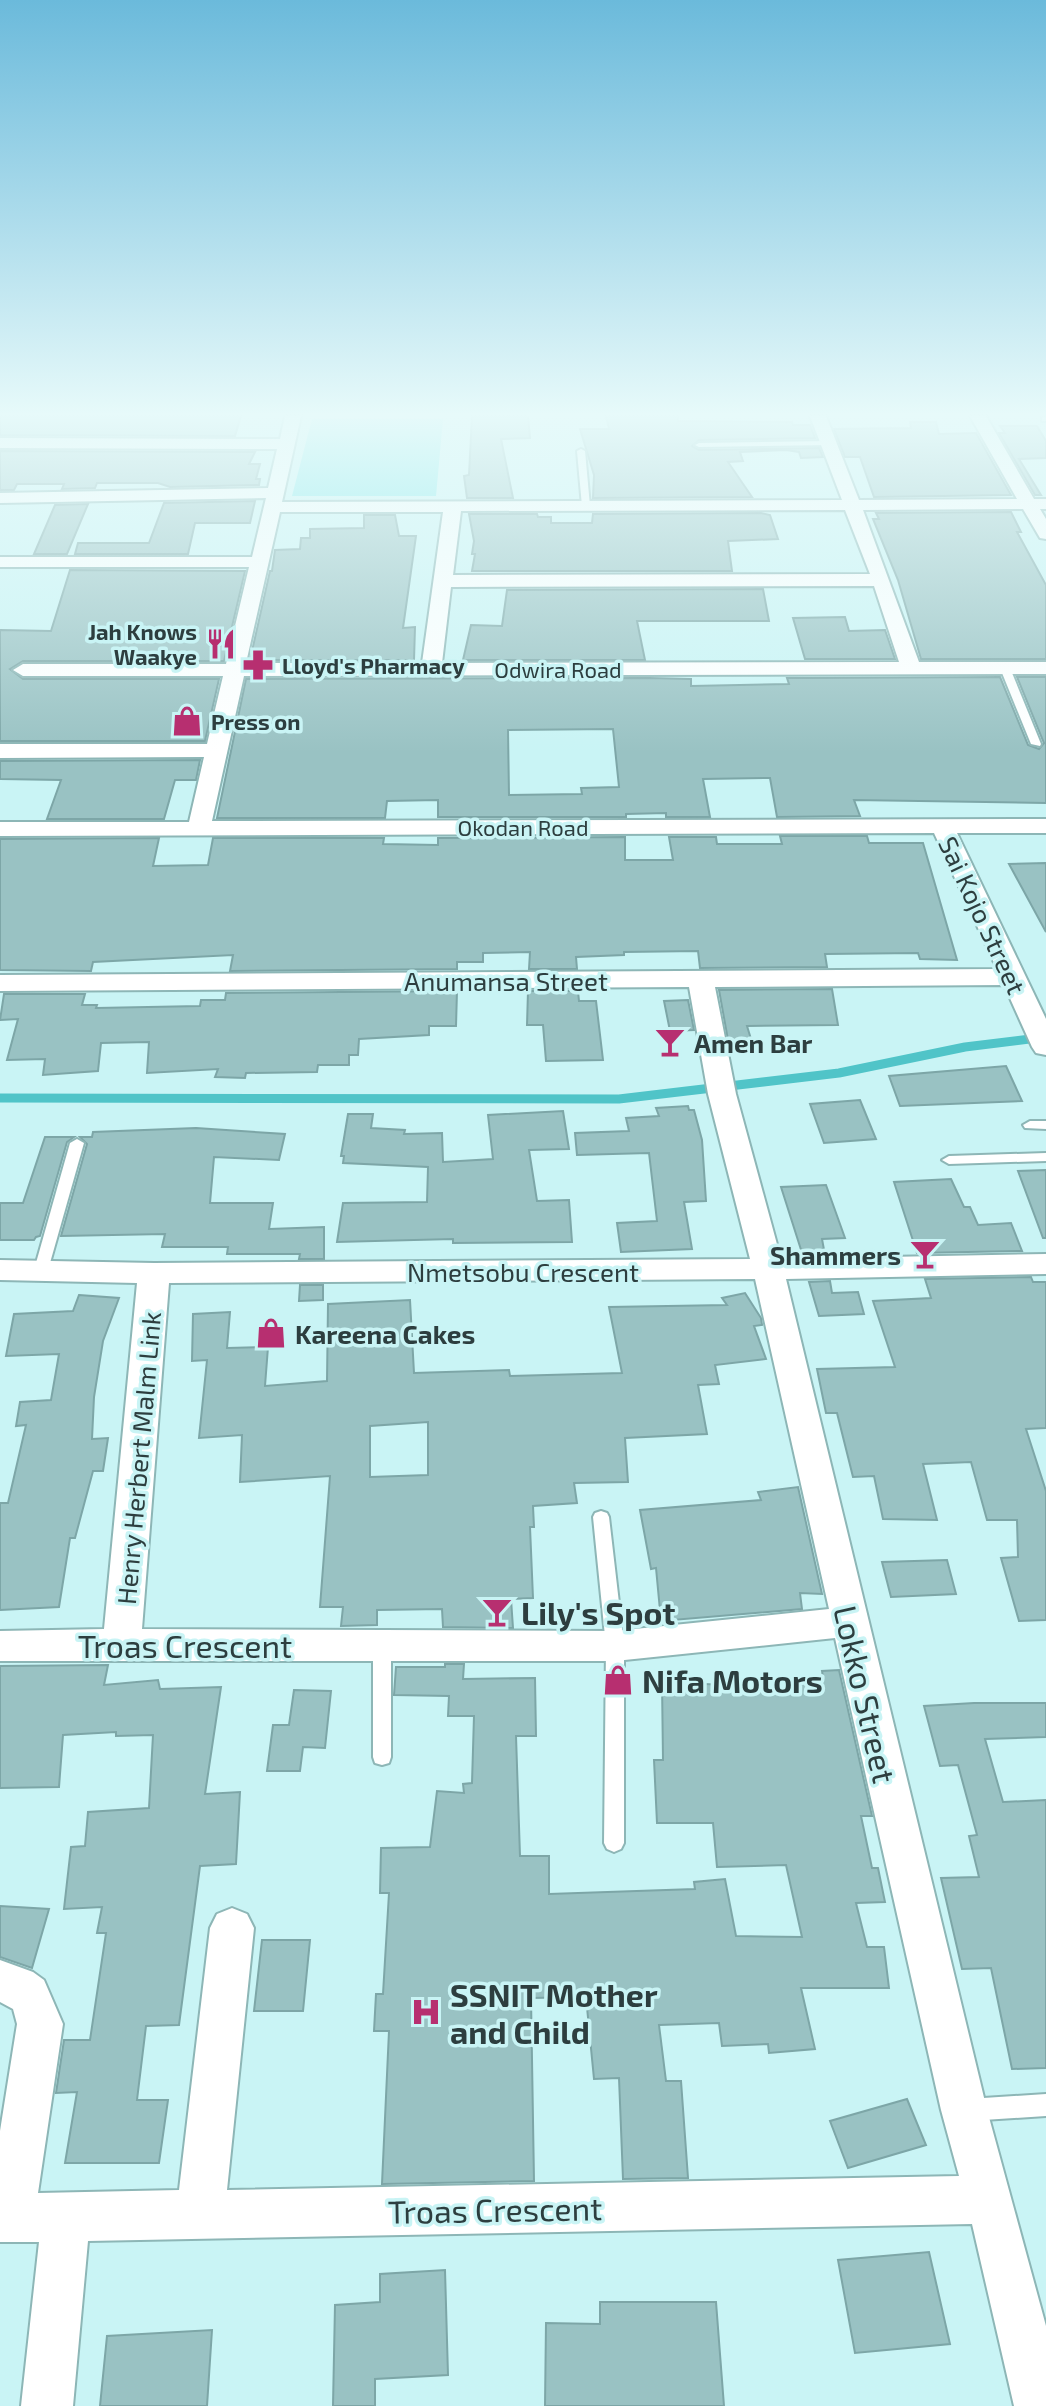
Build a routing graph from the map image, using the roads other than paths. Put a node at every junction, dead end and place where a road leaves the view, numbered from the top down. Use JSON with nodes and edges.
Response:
{"nodes":[{"id":1,"x":268,"y":528,"type":"edge"},
{"id":2,"x":450,"y":528,"type":"edge"},
{"id":3,"x":862,"y":528,"type":"edge"},
{"id":4,"x":0,"y":562,"type":"edge"},
{"id":5,"x":261,"y":562,"type":"junction"},
{"id":6,"x":881,"y":580,"type":"junction"},
{"id":7,"x":442,"y":581,"type":"junction"},
{"id":8,"x":1005,"y":668,"type":"junction"},
{"id":9,"x":1046,"y":668,"type":"edge"},
{"id":10,"x":911,"y":669,"type":"junction"},
{"id":11,"x":23,"y":670,"type":"dead end"},
{"id":12,"x":431,"y":670,"type":"junction"},
{"id":13,"x":233,"y":671,"type":"junction"},
{"id":14,"x":1036,"y":744,"type":"dead end"},
{"id":15,"x":216,"y":750,"type":"junction"},
{"id":16,"x":0,"y":751,"type":"edge"},
{"id":17,"x":942,"y":825,"type":"junction"},
{"id":18,"x":1046,"y":826,"type":"edge"},
{"id":19,"x":199,"y":827,"type":"junction"},
{"id":20,"x":0,"y":829,"type":"edge"},
{"id":21,"x":1011,"y":977,"type":"junction"},
{"id":22,"x":701,"y":979,"type":"junction"},
{"id":23,"x":0,"y":983,"type":"edge"},
{"id":24,"x":1046,"y":1046,"type":"edge"},
{"id":25,"x":1030,"y":1125,"type":"dead end"},
{"id":26,"x":1046,"y":1125,"type":"edge"},
{"id":27,"x":77,"y":1143,"type":"dead end"},
{"id":28,"x":1046,"y":1157,"type":"edge"},
{"id":29,"x":949,"y":1160,"type":"dead end"},
{"id":30,"x":1046,"y":1264,"type":"edge"},
{"id":31,"x":768,"y":1269,"type":"junction"},
{"id":32,"x":0,"y":1270,"type":"edge"},
{"id":33,"x":41,"y":1270,"type":"junction"},
{"id":34,"x":154,"y":1273,"type":"junction"},
{"id":35,"x":601,"y":1517,"type":"dead end"},
{"id":36,"x":849,"y":1622,"type":"junction"},
{"id":37,"x":122,"y":1644,"type":"junction"},
{"id":38,"x":0,"y":1646,"type":"edge"},
{"id":39,"x":382,"y":1646,"type":"junction"},
{"id":40,"x":615,"y":1646,"type":"junction"},
{"id":41,"x":382,"y":1757,"type":"dead end"},
{"id":42,"x":614,"y":1843,"type":"dead end"},
{"id":43,"x":232,"y":1928,"type":"dead end"},
{"id":44,"x":0,"y":1981,"type":"edge"},
{"id":45,"x":1046,"y":2105,"type":"edge"},
{"id":46,"x":964,"y":2110,"type":"junction"},
{"id":47,"x":990,"y":2200,"type":"junction"},
{"id":48,"x":200,"y":2215,"type":"junction"},
{"id":49,"x":66,"y":2216,"type":"junction"},
{"id":50,"x":5,"y":2218,"type":"edge"},
{"id":51,"x":47,"y":2406,"type":"edge"},
{"id":52,"x":1040,"y":2406,"type":"edge"}],
"edges":[{"from":1,"to":5,"type":"street"},
{"from":2,"to":7,"type":"street"},
{"from":3,"to":6,"type":"street"},
{"from":4,"to":5,"type":"street"},
{"from":5,"to":13,"type":"street"},
{"from":6,"to":7,"type":"street"},
{"from":6,"to":10,"type":"street"},
{"from":7,"to":12,"type":"street"},
{"from":8,"to":9,"type":"street","name":"Odwira Road"},
{"from":8,"to":10,"type":"street","name":"Odwira Road"},
{"from":8,"to":14,"type":"lane"},
{"from":10,"to":12,"type":"street","name":"Odwira Road"},
{"from":11,"to":13,"type":"street","name":"Odwira Road"},
{"from":12,"to":13,"type":"street","name":"Odwira Road"},
{"from":13,"to":15,"type":"street"},
{"from":15,"to":16,"type":"street"},
{"from":15,"to":19,"type":"street"},
{"from":17,"to":18,"type":"street","name":"Okodan Road"},
{"from":17,"to":19,"type":"street","name":"Okodan Road"},
{"from":17,"to":21,"type":"street","name":"Sai Kojo Street"},
{"from":19,"to":20,"type":"street","name":"Okodan Road"},
{"from":21,"to":22,"type":"street","name":"Anumansa Street"},
{"from":21,"to":24,"type":"street","name":"Sai Kojo Street"},
{"from":22,"to":23,"type":"street","name":"Anumansa Street"},
{"from":22,"to":31,"type":"street","name":"Lokko Street"},
{"from":25,"to":26,"type":"lane"},
{"from":27,"to":33,"type":"lane"},
{"from":28,"to":29,"type":"lane"},
{"from":30,"to":31,"type":"street","name":"Nmetsobu Crescent"},
{"from":31,"to":34,"type":"street","name":"Nmetsobu Crescent"},
{"from":31,"to":36,"type":"street","name":"Lokko Street"},
{"from":32,"to":33,"type":"street","name":"Nmetsobu Crescent"},
{"from":33,"to":34,"type":"street","name":"Nmetsobu Crescent"},
{"from":34,"to":37,"type":"street","name":"Henry Herbert Malm Link"},
{"from":35,"to":40,"type":"lane"},
{"from":36,"to":40,"type":"street","name":"Troas Crescent"},
{"from":36,"to":46,"type":"street","name":"Lokko Street"},
{"from":37,"to":38,"type":"street","name":"Troas Crescent"},
{"from":37,"to":39,"type":"street","name":"Troas Crescent"},
{"from":39,"to":40,"type":"street","name":"Troas Crescent"},
{"from":39,"to":41,"type":"lane"},
{"from":40,"to":42,"type":"lane"},
{"from":43,"to":48,"type":"street"},
{"from":44,"to":50,"type":"street"},
{"from":45,"to":46,"type":"lane"},
{"from":46,"to":47,"type":"street","name":"Lokko Street"},
{"from":47,"to":48,"type":"street","name":"Troas Crescent"},
{"from":47,"to":52,"type":"street","name":"Lokko Street"},
{"from":48,"to":49,"type":"street","name":"Troas Crescent"},
{"from":49,"to":50,"type":"street","name":"Troas Crescent"},
{"from":49,"to":51,"type":"street"}]}
